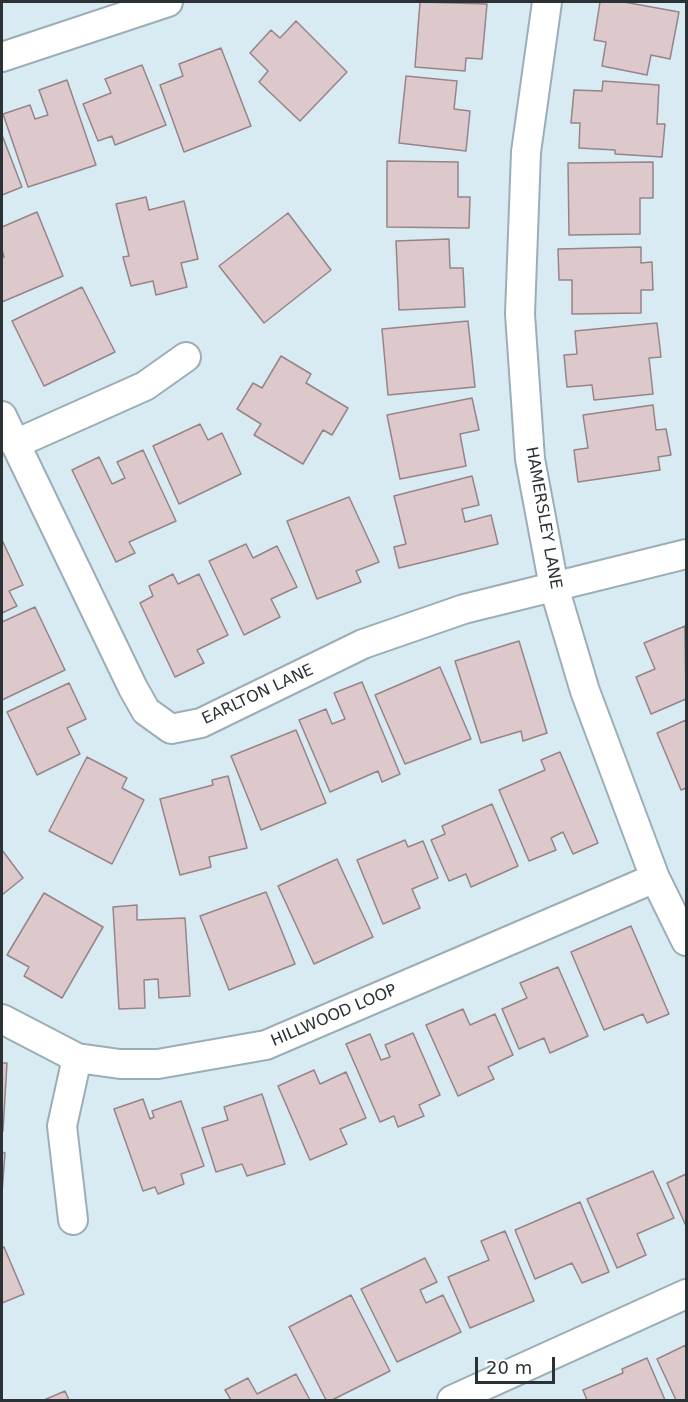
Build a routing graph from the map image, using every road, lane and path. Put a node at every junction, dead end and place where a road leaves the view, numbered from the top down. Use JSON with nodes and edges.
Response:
{"nodes":[{"id":1,"x":168,"y":2,"type":"edge"},
{"id":2,"x":547,"y":2,"type":"edge"},
{"id":3,"x":2,"y":57,"type":"edge"},
{"id":4,"x":186,"y":357,"type":"dead end"},
{"id":5,"x":2,"y":416,"type":"edge"},
{"id":6,"x":15,"y":444,"type":"junction"},
{"id":7,"x":687,"y":554,"type":"edge"},
{"id":8,"x":554,"y":587,"type":"junction"},
{"id":9,"x":655,"y":878,"type":"junction"},
{"id":10,"x":687,"y":941,"type":"edge"},
{"id":11,"x":2,"y":1019,"type":"edge"},
{"id":12,"x":77,"y":1058,"type":"junction"},
{"id":13,"x":73,"y":1220,"type":"dead end"},
{"id":14,"x":687,"y":1294,"type":"edge"},
{"id":15,"x":452,"y":1401,"type":"edge"}],
"edges":[{"from":1,"to":3,"type":"street"},
{"from":2,"to":8,"type":"street","name":"HAMERSLEY LANE"},
{"from":4,"to":6,"type":"street"},
{"from":5,"to":6,"type":"street","name":"EARLTON LANE"},
{"from":6,"to":8,"type":"street","name":"EARLTON LANE"},
{"from":7,"to":8,"type":"street","name":"EARLTON LANE"},
{"from":8,"to":9,"type":"street","name":"HAMERSLEY LANE"},
{"from":9,"to":10,"type":"street","name":"HAMERSLEY LANE"},
{"from":9,"to":12,"type":"street","name":"HILLWOOD LOOP"},
{"from":11,"to":12,"type":"street","name":"HILLWOOD LOOP"},
{"from":12,"to":13,"type":"street"},
{"from":14,"to":15,"type":"street"}]}
